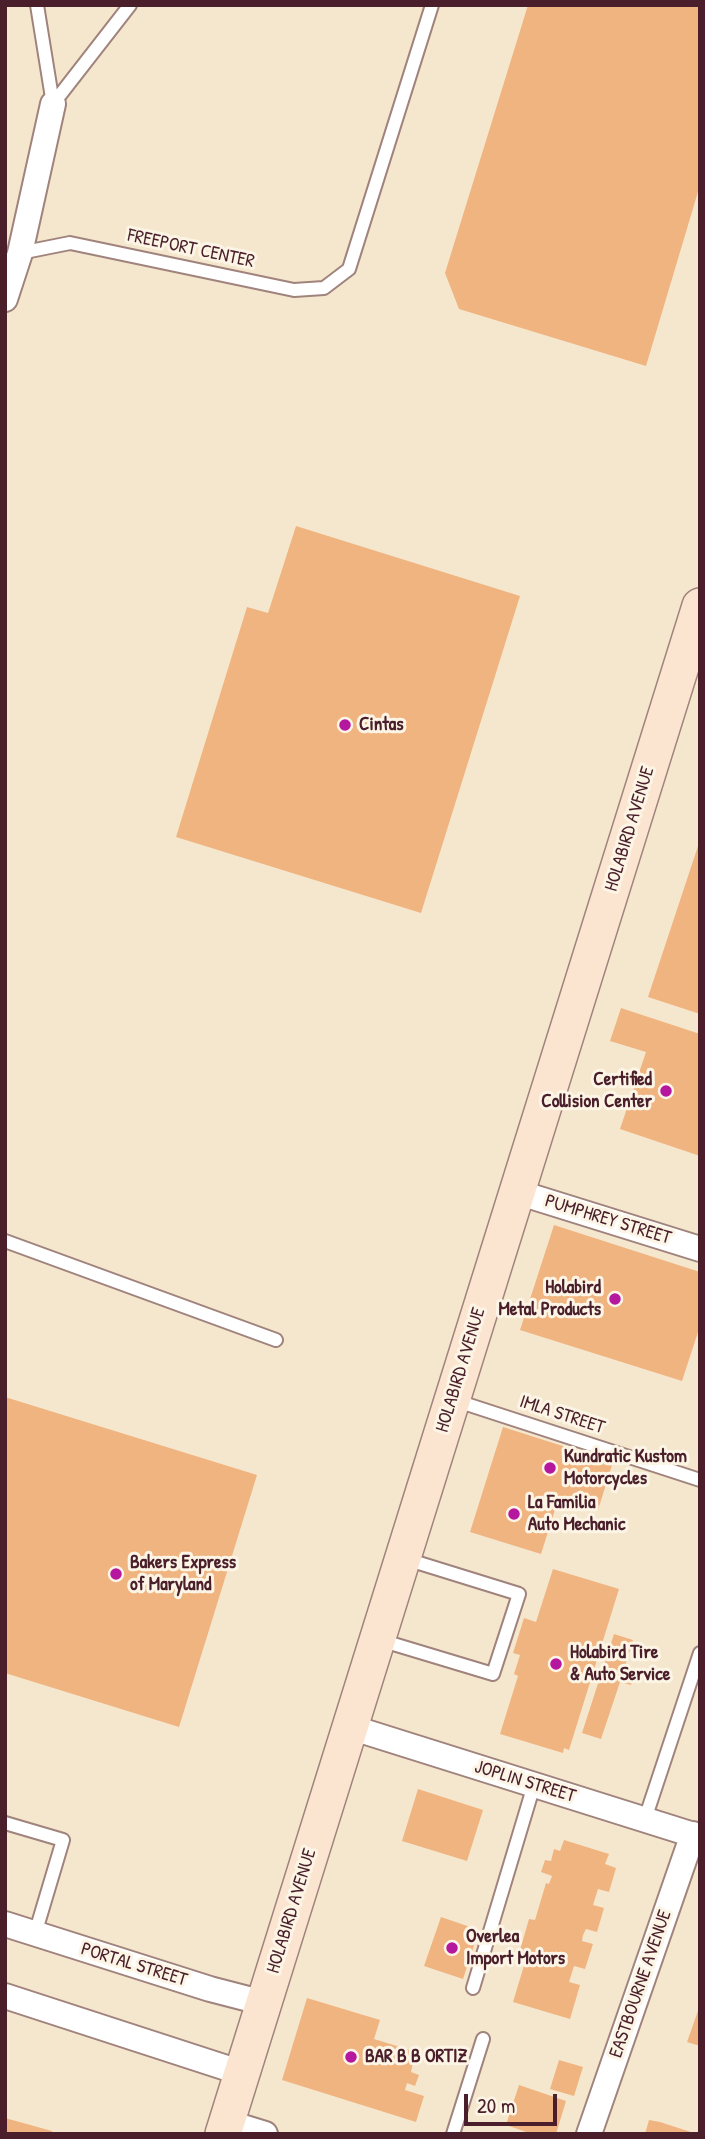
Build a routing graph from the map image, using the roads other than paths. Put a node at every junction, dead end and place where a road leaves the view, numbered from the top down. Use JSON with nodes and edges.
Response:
{"nodes":[{"id":1,"x":37,"y":5,"type":"edge"},
{"id":2,"x":130,"y":5,"type":"edge"},
{"id":3,"x":432,"y":5,"type":"edge"},
{"id":4,"x":53,"y":104,"type":"junction"},
{"id":5,"x":20,"y":253,"type":"junction"},
{"id":6,"x":5,"y":299,"type":"edge"},
{"id":7,"x":700,"y":606,"type":"edge"},
{"id":8,"x":517,"y":1192,"type":"junction"},
{"id":9,"x":5,"y":1241,"type":"edge"},
{"id":10,"x":700,"y":1249,"type":"edge"},
{"id":11,"x":276,"y":1340,"type":"dead end"},
{"id":12,"x":452,"y":1399,"type":"junction"},
{"id":13,"x":700,"y":1480,"type":"edge"},
{"id":14,"x":403,"y":1558,"type":"junction"},
{"id":15,"x":376,"y":1639,"type":"junction"},
{"id":16,"x":700,"y":1653,"type":"edge"},
{"id":17,"x":350,"y":1727,"type":"junction"},
{"id":18,"x":534,"y":1785,"type":"junction"},
{"id":19,"x":645,"y":1819,"type":"junction"},
{"id":20,"x":5,"y":1823,"type":"edge"},
{"id":21,"x":696,"y":1835,"type":"edge"},
{"id":22,"x":5,"y":1924,"type":"edge"},
{"id":23,"x":35,"y":1934,"type":"junction"},
{"id":24,"x":473,"y":1988,"type":"dead end"},
{"id":25,"x":5,"y":1996,"type":"edge"},
{"id":26,"x":264,"y":2003,"type":"junction"},
{"id":27,"x":483,"y":2039,"type":"dead end"},
{"id":28,"x":242,"y":2073,"type":"junction"},
{"id":29,"x":225,"y":2128,"type":"edge"},
{"id":30,"x":265,"y":2134,"type":"edge"},
{"id":31,"x":453,"y":2134,"type":"edge"},
{"id":32,"x":589,"y":2134,"type":"edge"}],
"edges":[{"from":1,"to":4,"type":"lane"},
{"from":2,"to":4,"type":"lane"},
{"from":3,"to":5,"type":"lane","name":"FREEPORT CENTER"},
{"from":4,"to":5,"type":"street"},
{"from":5,"to":6,"type":"street"},
{"from":7,"to":8,"type":"main road","name":"HOLABIRD AVENUE"},
{"from":8,"to":10,"type":"street","name":"PUMPHREY STREET"},
{"from":8,"to":12,"type":"main road","name":"HOLABIRD AVENUE"},
{"from":9,"to":11,"type":"lane"},
{"from":12,"to":13,"type":"lane","name":"IMLA STREET"},
{"from":12,"to":14,"type":"main road","name":"HOLABIRD AVENUE"},
{"from":14,"to":15,"type":"main road","name":"HOLABIRD AVENUE"},
{"from":14,"to":15,"type":"lane"},
{"from":15,"to":17,"type":"main road","name":"HOLABIRD AVENUE"},
{"from":16,"to":19,"type":"lane"},
{"from":17,"to":18,"type":"street","name":"JOPLIN STREET"},
{"from":17,"to":26,"type":"main road","name":"HOLABIRD AVENUE"},
{"from":18,"to":19,"type":"street","name":"JOPLIN STREET"},
{"from":18,"to":24,"type":"lane"},
{"from":19,"to":21,"type":"street","name":"JOPLIN STREET"},
{"from":20,"to":23,"type":"lane"},
{"from":21,"to":32,"type":"street","name":"EASTBOURNE AVENUE"},
{"from":22,"to":23,"type":"street","name":"PORTAL STREET"},
{"from":23,"to":26,"type":"street","name":"PORTAL STREET"},
{"from":25,"to":28,"type":"street"},
{"from":26,"to":28,"type":"main road","name":"HOLABIRD AVENUE"},
{"from":27,"to":31,"type":"lane"},
{"from":28,"to":29,"type":"main road","name":"HOLABIRD AVENUE"},
{"from":29,"to":30,"type":"street"}]}
